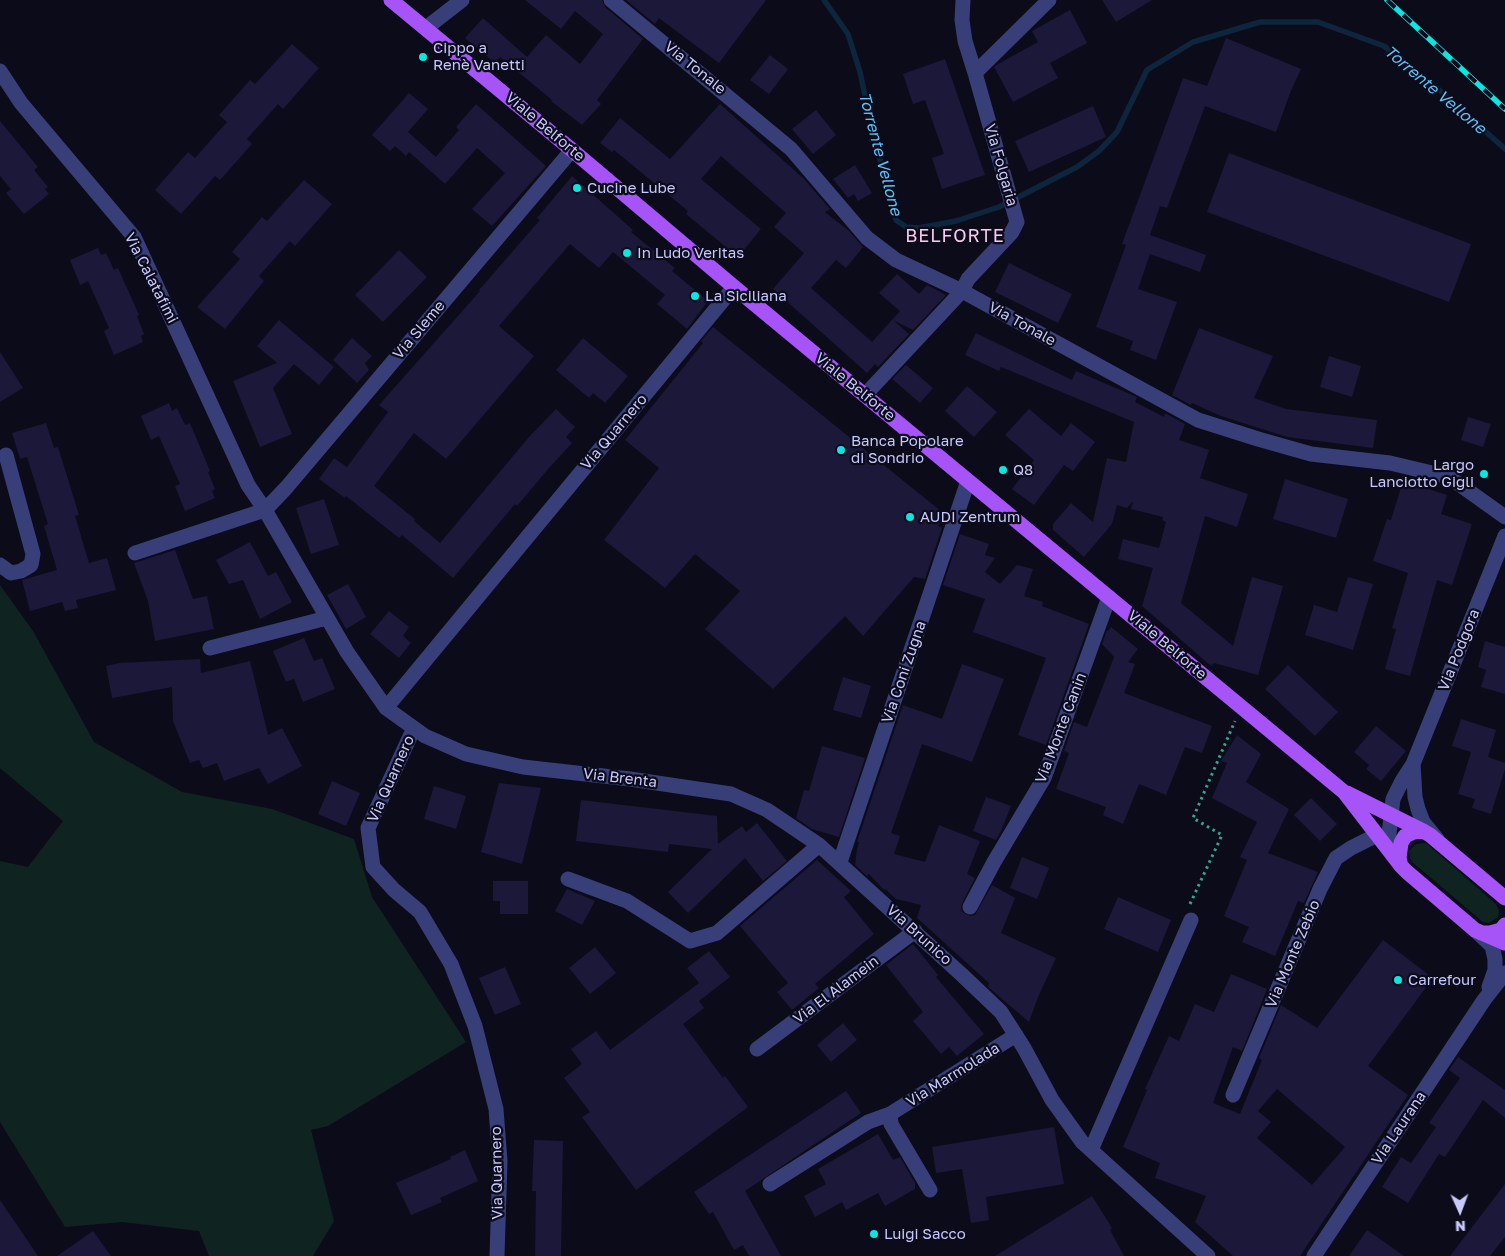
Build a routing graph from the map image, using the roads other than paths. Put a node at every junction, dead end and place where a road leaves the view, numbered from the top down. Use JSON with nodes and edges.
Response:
{"nodes":[{"id":1,"x":391,"y":0,"type":"edge"},
{"id":2,"x":462,"y":0,"type":"edge"},
{"id":3,"x":612,"y":0,"type":"edge"},
{"id":4,"x":963,"y":0,"type":"edge"},
{"id":5,"x":1048,"y":0,"type":"edge"},
{"id":6,"x":426,"y":28,"type":"junction"},
{"id":7,"x":0,"y":71,"type":"edge"},
{"id":8,"x":975,"y":73,"type":"junction"},
{"id":9,"x":572,"y":150,"type":"junction"},
{"id":10,"x":734,"y":287,"type":"junction"},
{"id":11,"x":962,"y":291,"type":"junction"},
{"id":12,"x":864,"y":395,"type":"junction"},
{"id":13,"x":6,"y":455,"type":"dead end"},
{"id":14,"x":968,"y":481,"type":"junction"},
{"id":15,"x":265,"y":510,"type":"junction"},
{"id":16,"x":1505,"y":517,"type":"edge"},
{"id":17,"x":1505,"y":536,"type":"edge"},
{"id":18,"x":135,"y":553,"type":"dead end"},
{"id":19,"x":0,"y":565,"type":"edge"},
{"id":20,"x":1109,"y":597,"type":"junction"},
{"id":21,"x":327,"y":618,"type":"junction"},
{"id":22,"x":210,"y":648,"type":"dead end"},
{"id":23,"x":386,"y":708,"type":"junction"},
{"id":24,"x":414,"y":728,"type":"junction"},
{"id":25,"x":1414,"y":764,"type":"junction"},
{"id":26,"x":1344,"y":792,"type":"junction"},
{"id":27,"x":1391,"y":816,"type":"junction"},
{"id":28,"x":1377,"y":835,"type":"junction"},
{"id":29,"x":1434,"y":838,"type":"junction"},
{"id":30,"x":819,"y":845,"type":"junction"},
{"id":31,"x":1392,"y":853,"type":"junction"},
{"id":32,"x":840,"y":862,"type":"junction"},
{"id":33,"x":1402,"y":866,"type":"junction"},
{"id":34,"x":568,"y":879,"type":"dead end"},
{"id":35,"x":1505,"y":898,"type":"edge"},
{"id":36,"x":970,"y":907,"type":"dead end"},
{"id":37,"x":1191,"y":920,"type":"road end"},
{"id":38,"x":1505,"y":925,"type":"edge"},
{"id":39,"x":915,"y":931,"type":"junction"},
{"id":40,"x":1478,"y":932,"type":"junction"},
{"id":41,"x":1505,"y":943,"type":"edge"},
{"id":42,"x":1505,"y":974,"type":"edge"},
{"id":43,"x":1484,"y":1000,"type":"junction"},
{"id":44,"x":1016,"y":1035,"type":"junction"},
{"id":45,"x":757,"y":1049,"type":"dead end"},
{"id":46,"x":1233,"y":1096,"type":"dead end"},
{"id":47,"x":890,"y":1114,"type":"junction"},
{"id":48,"x":1091,"y":1150,"type":"junction"},
{"id":49,"x":770,"y":1184,"type":"dead end"},
{"id":50,"x":930,"y":1190,"type":"dead end"},
{"id":51,"x":497,"y":1256,"type":"edge"},
{"id":52,"x":1208,"y":1256,"type":"edge"},
{"id":53,"x":1314,"y":1256,"type":"edge"}],
"edges":[{"from":1,"to":6,"type":"main road","name":"Viale Belforte"},
{"from":2,"to":6,"type":"street"},
{"from":3,"to":11,"type":"street","name":"Via Tonale"},
{"from":4,"to":8,"type":"street","name":"Via Folgaria"},
{"from":5,"to":8,"type":"street"},
{"from":6,"to":9,"type":"main road","name":"Viale Belforte"},
{"from":7,"to":15,"type":"street","name":"Via Calatafimi"},
{"from":8,"to":11,"type":"street","name":"Via Folgaria"},
{"from":9,"to":10,"type":"main road","name":"Viale Belforte"},
{"from":9,"to":15,"type":"street","name":"Via Sleme"},
{"from":10,"to":12,"type":"main road","name":"Viale Belforte"},
{"from":10,"to":23,"type":"street","name":"Via Quarnero"},
{"from":11,"to":12,"type":"street","name":"Via Folgaria"},
{"from":11,"to":16,"type":"street","name":"Via Tonale"},
{"from":12,"to":14,"type":"main road","name":"Viale Belforte"},
{"from":13,"to":19,"type":"street"},
{"from":14,"to":20,"type":"main road","name":"Viale Belforte"},
{"from":14,"to":32,"type":"street","name":"Via Coni Zugna"},
{"from":15,"to":18,"type":"street"},
{"from":15,"to":21,"type":"street","name":"Via Calatafimi"},
{"from":17,"to":25,"type":"street","name":"Via Podgora"},
{"from":20,"to":26,"type":"main road","name":"Viale Belforte"},
{"from":20,"to":36,"type":"street","name":"Via Monte Canin"},
{"from":21,"to":22,"type":"street"},
{"from":21,"to":23,"type":"street","name":"Via Calatafimi"},
{"from":23,"to":24,"type":"street","name":"Via Quarnero"},
{"from":24,"to":30,"type":"street","name":"Via Brenta"},
{"from":24,"to":51,"type":"street","name":"Via Quarnero"},
{"from":25,"to":27,"type":"street","name":"Via Podgora"},
{"from":25,"to":29,"type":"street","name":"Via Podgora"},
{"from":26,"to":27,"type":"main road","name":"Viale Belforte"},
{"from":26,"to":28,"type":"main road","name":"Viale Belforte"},
{"from":27,"to":29,"type":"main road","name":"Viale Belforte"},
{"from":27,"to":31,"type":"street","name":"Via Podgora"},
{"from":28,"to":31,"type":"main road","name":"Viale Belforte"},
{"from":28,"to":46,"type":"street","name":"Via Monte Zebio"},
{"from":29,"to":33,"type":"main road"},
{"from":29,"to":35,"type":"main road","name":"Viale Belforte"},
{"from":30,"to":32,"type":"street","name":"Via Brunico"},
{"from":30,"to":34,"type":"street"},
{"from":31,"to":33,"type":"main road","name":"Viale Belforte"},
{"from":32,"to":39,"type":"street","name":"Via Brunico"},
{"from":33,"to":40,"type":"main road","name":"Viale Belforte"},
{"from":37,"to":48,"type":"street"},
{"from":38,"to":40,"type":"main road"},
{"from":39,"to":44,"type":"street","name":"Via Brunico"},
{"from":39,"to":45,"type":"street","name":"Via El Alamein"},
{"from":40,"to":41,"type":"main road"},
{"from":40,"to":43,"type":"street","name":"Via Laurana"},
{"from":42,"to":43,"type":"street","name":"Via Laurana"},
{"from":43,"to":53,"type":"street","name":"Via Laurana"},
{"from":44,"to":47,"type":"street","name":"Via Marmolada"},
{"from":44,"to":48,"type":"street","name":"Via Brunico"},
{"from":47,"to":49,"type":"street","name":"Via Marmolada"},
{"from":47,"to":50,"type":"street","name":"Via Marmolada"},
{"from":48,"to":52,"type":"street","name":"Via Brunico"}]}
